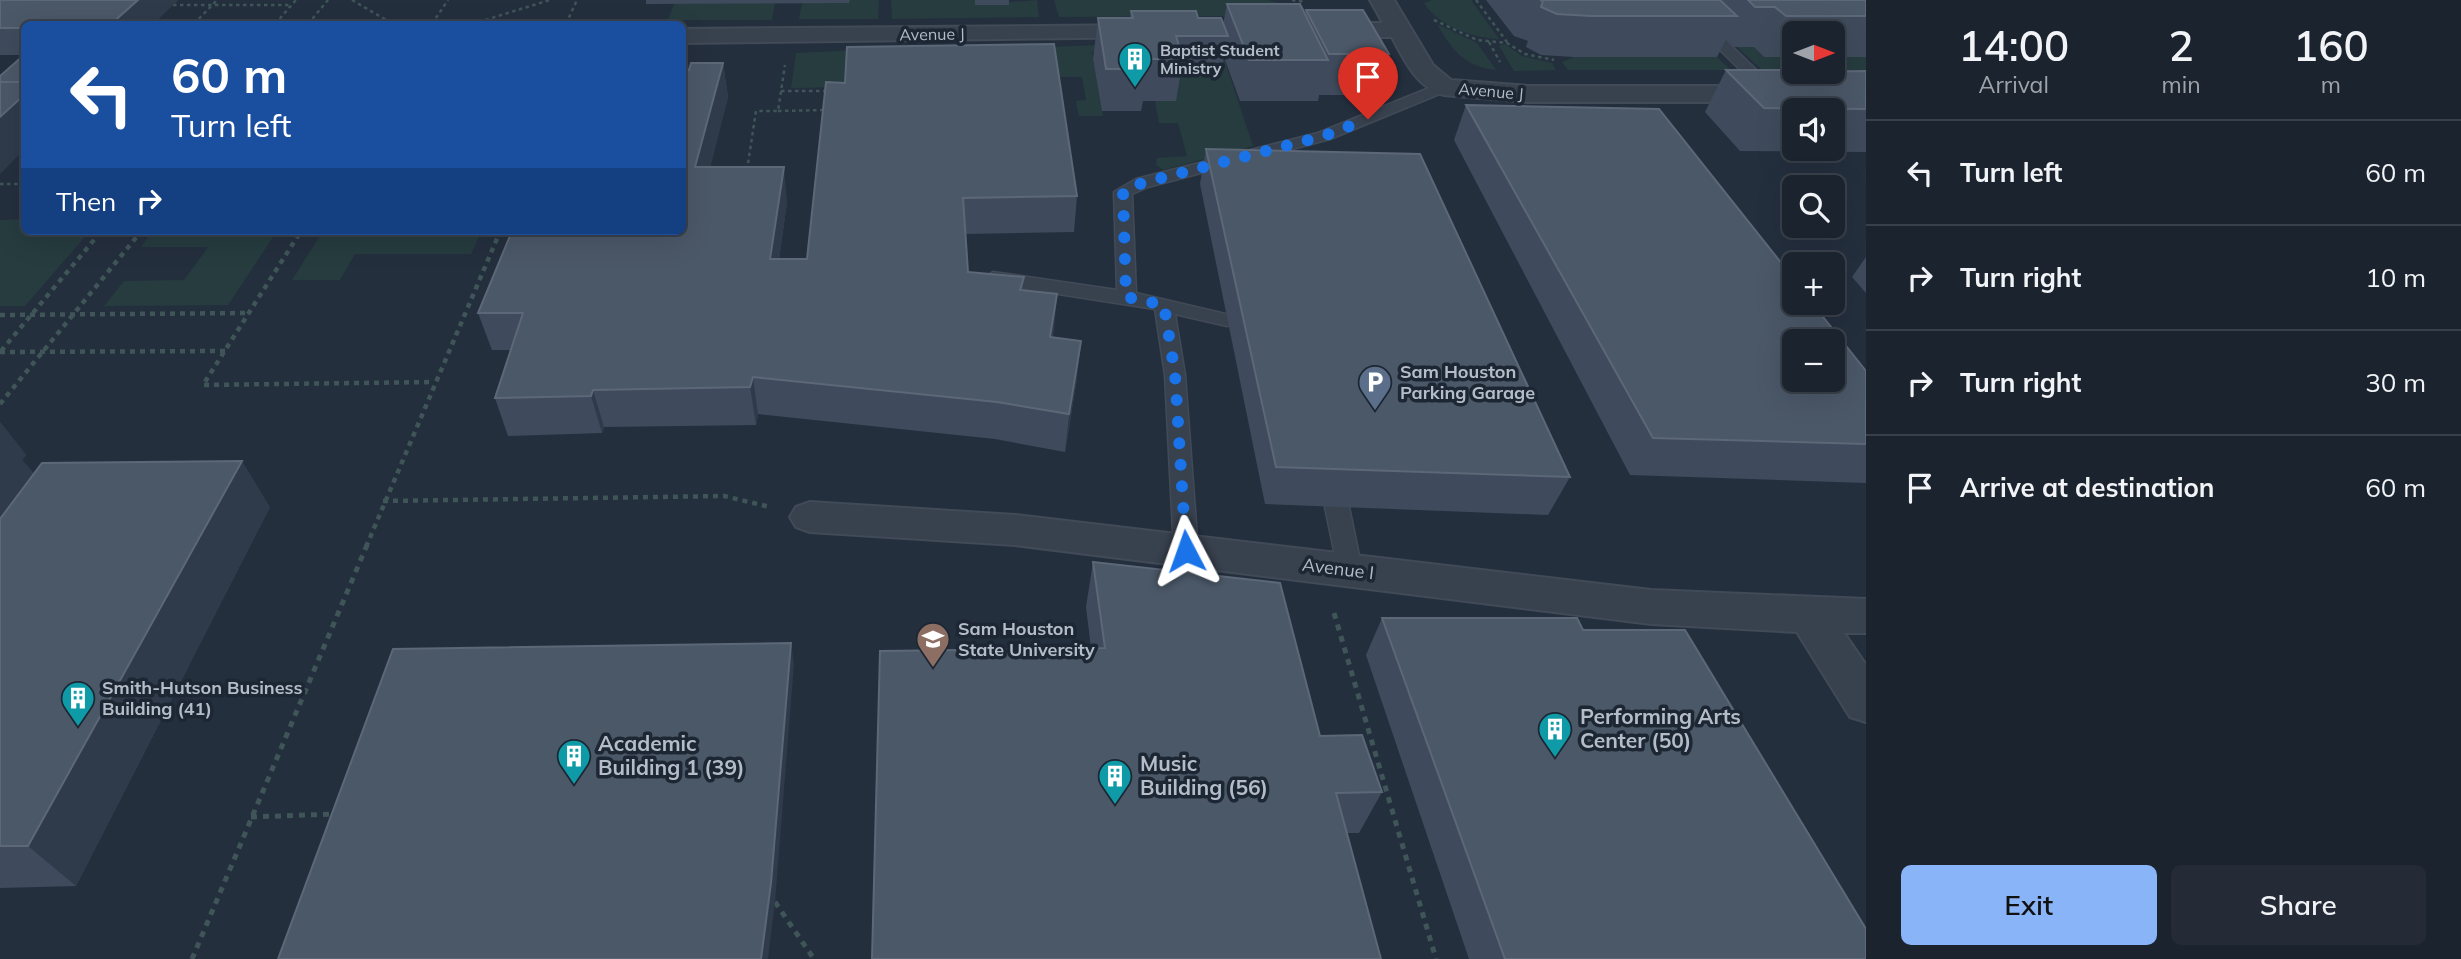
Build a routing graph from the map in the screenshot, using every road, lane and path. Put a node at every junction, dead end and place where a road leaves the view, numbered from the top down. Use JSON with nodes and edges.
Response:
{"nodes":[{"id":1,"x":217,"y":0,"type":"edge"},
{"id":2,"x":296,"y":0,"type":"edge"},
{"id":3,"x":328,"y":0,"type":"edge"},
{"id":4,"x":352,"y":0,"type":"edge"},
{"id":5,"x":448,"y":0,"type":"edge"},
{"id":6,"x":550,"y":0,"type":"edge"},
{"id":7,"x":577,"y":0,"type":"edge"},
{"id":8,"x":1293,"y":0,"type":"edge"},
{"id":9,"x":1382,"y":0,"type":"edge"},
{"id":10,"x":1476,"y":0,"type":"edge"},
{"id":11,"x":1677,"y":1,"type":"edge"},
{"id":12,"x":1306,"y":2,"type":"dead end"},
{"id":13,"x":1656,"y":2,"type":"edge"},
{"id":14,"x":173,"y":5,"type":"dead end"},
{"id":15,"x":212,"y":5,"type":"junction"},
{"id":16,"x":292,"y":5,"type":"junction"},
{"id":17,"x":1426,"y":16,"type":"dead end"},
{"id":18,"x":197,"y":21,"type":"edge"},
{"id":19,"x":278,"y":21,"type":"edge"},
{"id":20,"x":310,"y":21,"type":"edge"},
{"id":21,"x":388,"y":21,"type":"edge"},
{"id":22,"x":434,"y":21,"type":"edge"},
{"id":23,"x":482,"y":21,"type":"edge"},
{"id":24,"x":567,"y":21,"type":"edge"},
{"id":25,"x":1401,"y":30,"type":"junction"},
{"id":26,"x":1304,"y":31,"type":"edge"},
{"id":27,"x":1171,"y":32,"type":"edge"},
{"id":28,"x":686,"y":36,"type":"edge"},
{"id":29,"x":1507,"y":43,"type":"junction"},
{"id":30,"x":786,"y":58,"type":"dead end"},
{"id":31,"x":1559,"y":67,"type":"dead end"},
{"id":32,"x":1444,"y":87,"type":"junction"},
{"id":33,"x":781,"y":91,"type":"junction"},
{"id":34,"x":835,"y":91,"type":"edge"},
{"id":35,"x":1773,"y":94,"type":"junction"},
{"id":36,"x":1866,"y":94,"type":"edge"},
{"id":37,"x":834,"y":110,"type":"edge"},
{"id":38,"x":778,"y":111,"type":"junction"},
{"id":39,"x":746,"y":176,"type":"edge"},
{"id":40,"x":0,"y":184,"type":"edge"},
{"id":41,"x":21,"y":184,"type":"edge"},
{"id":42,"x":99,"y":235,"type":"edge"},
{"id":43,"x":138,"y":235,"type":"edge"},
{"id":44,"x":298,"y":235,"type":"edge"},
{"id":45,"x":498,"y":235,"type":"edge"},
{"id":46,"x":978,"y":276,"type":"edge"},
{"id":47,"x":1126,"y":297,"type":"junction"},
{"id":48,"x":1164,"y":305,"type":"junction"},
{"id":49,"x":249,"y":313,"type":"junction"},
{"id":50,"x":32,"y":315,"type":"junction"},
{"id":51,"x":73,"y":315,"type":"junction"},
{"id":52,"x":0,"y":316,"type":"edge"},
{"id":53,"x":1227,"y":320,"type":"dead end"},
{"id":54,"x":225,"y":351,"type":"junction"},
{"id":55,"x":0,"y":352,"type":"edge"},
{"id":56,"x":43,"y":352,"type":"junction"},
{"id":57,"x":433,"y":382,"type":"junction"},
{"id":58,"x":0,"y":404,"type":"edge"},
{"id":59,"x":383,"y":502,"type":"junction"},
{"id":60,"x":1337,"y":507,"type":"dead end"},
{"id":61,"x":810,"y":517,"type":"joint"},
{"id":62,"x":1186,"y":551,"type":"junction"},
{"id":63,"x":1349,"y":570,"type":"junction"},
{"id":64,"x":1334,"y":613,"type":"dead end"},
{"id":65,"x":1809,"y":616,"type":"junction"},
{"id":66,"x":1866,"y":616,"type":"edge"},
{"id":67,"x":1866,"y":703,"type":"edge"},
{"id":68,"x":341,"y":814,"type":"edge"},
{"id":69,"x":251,"y":817,"type":"junction"},
{"id":70,"x":775,"y":902,"type":"dead end"},
{"id":71,"x":192,"y":959,"type":"edge"},
{"id":72,"x":814,"y":959,"type":"edge"},
{"id":73,"x":1436,"y":959,"type":"edge"}],
"edges":[{"from":1,"to":15,"type":"path"},
{"from":2,"to":16,"type":"path"},
{"from":3,"to":20,"type":"path"},
{"from":4,"to":21,"type":"path"},
{"from":5,"to":22,"type":"path"},
{"from":6,"to":23,"type":"path"},
{"from":7,"to":24,"type":"path"},
{"from":8,"to":12,"type":"path"},
{"from":9,"to":25,"type":"street","name":"Avenue J"},
{"from":10,"to":29,"type":"path"},
{"from":11,"to":13,"type":"lane"},
{"from":11,"to":35,"type":"lane"},
{"from":14,"to":15,"type":"path"},
{"from":15,"to":16,"type":"path"},
{"from":15,"to":18,"type":"path"},
{"from":16,"to":19,"type":"path"},
{"from":17,"to":29,"type":"path"},
{"from":25,"to":26,"type":"street"},
{"from":25,"to":32,"type":"street","name":"Avenue J"},
{"from":27,"to":28,"type":"street","name":"Avenue J"},
{"from":29,"to":31,"type":"path"},
{"from":30,"to":33,"type":"path"},
{"from":32,"to":35,"type":"street","name":"Avenue J"},
{"from":32,"to":47,"type":"lane"},
{"from":33,"to":34,"type":"path"},
{"from":33,"to":38,"type":"path"},
{"from":35,"to":36,"type":"street","name":"Avenue J"},
{"from":37,"to":38,"type":"path"},
{"from":38,"to":39,"type":"path"},
{"from":40,"to":41,"type":"path"},
{"from":42,"to":50,"type":"path"},
{"from":43,"to":51,"type":"path"},
{"from":44,"to":49,"type":"path"},
{"from":45,"to":57,"type":"path"},
{"from":46,"to":47,"type":"lane"},
{"from":47,"to":48,"type":"lane"},
{"from":48,"to":53,"type":"lane"},
{"from":48,"to":62,"type":"lane"},
{"from":49,"to":51,"type":"path"},
{"from":49,"to":54,"type":"path"},
{"from":50,"to":51,"type":"path"},
{"from":50,"to":52,"type":"path"},
{"from":50,"to":55,"type":"path"},
{"from":51,"to":56,"type":"path"},
{"from":54,"to":56,"type":"path"},
{"from":54,"to":57,"type":"path"},
{"from":55,"to":56,"type":"path"},
{"from":56,"to":58,"type":"path"},
{"from":57,"to":59,"type":"path"},
{"from":59,"to":61,"type":"path"},
{"from":59,"to":69,"type":"path"},
{"from":60,"to":63,"type":"lane"},
{"from":61,"to":62,"type":"street","name":"Avenue I"},
{"from":62,"to":63,"type":"street","name":"Avenue I"},
{"from":63,"to":65,"type":"street","name":"Avenue I"},
{"from":64,"to":73,"type":"path"},
{"from":65,"to":66,"type":"street","name":"Avenue I"},
{"from":65,"to":67,"type":"street"},
{"from":68,"to":69,"type":"path"},
{"from":69,"to":71,"type":"path"},
{"from":70,"to":72,"type":"path"}]}
